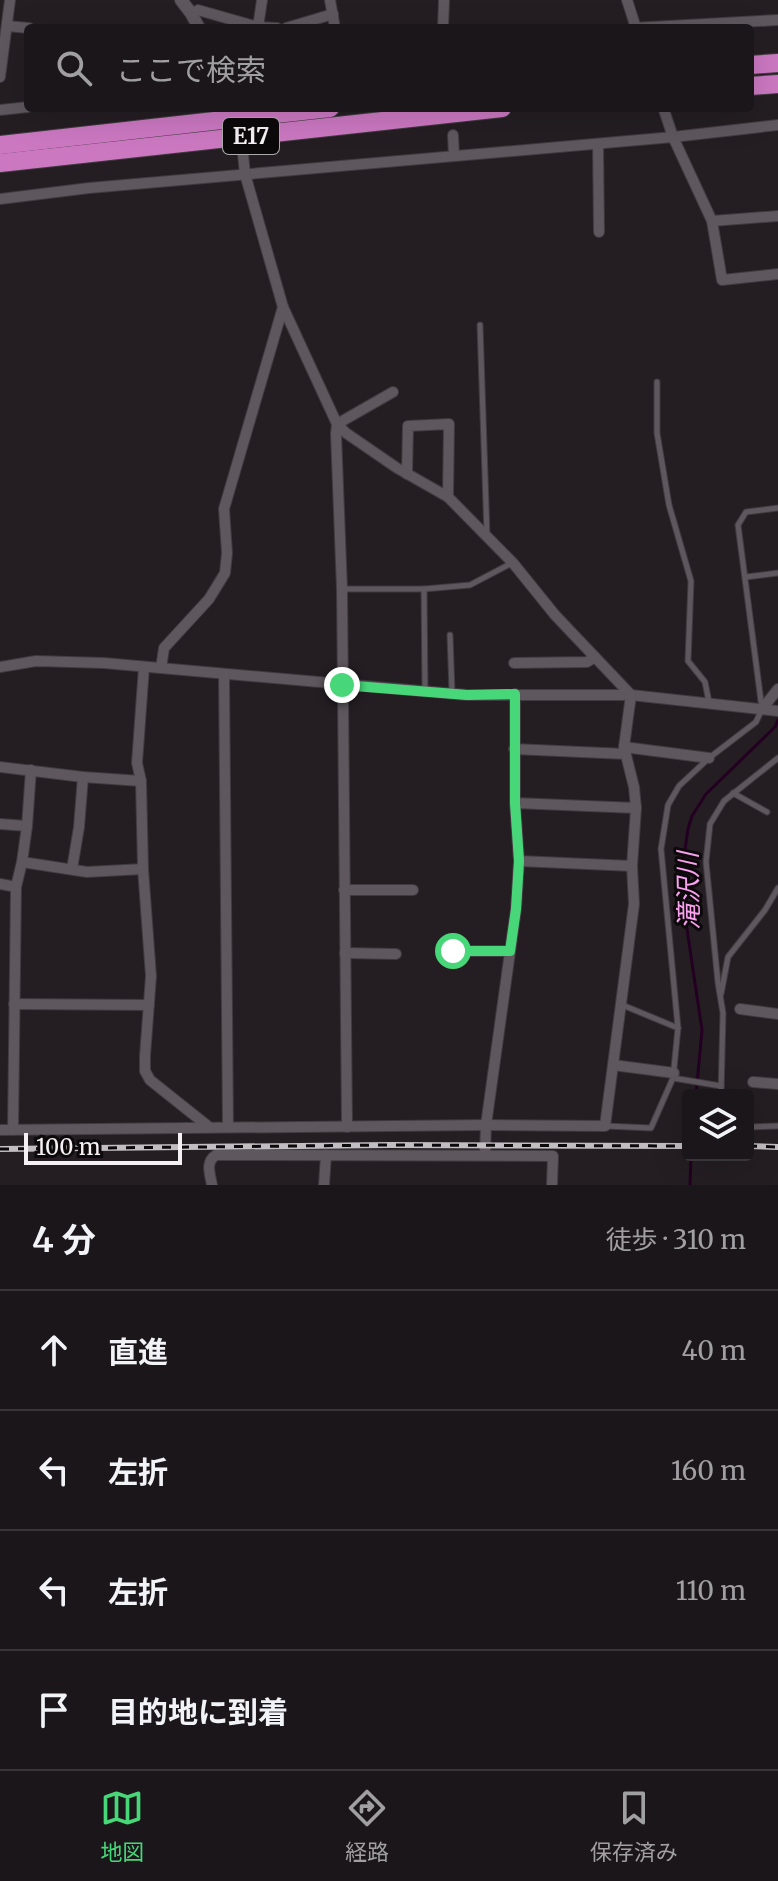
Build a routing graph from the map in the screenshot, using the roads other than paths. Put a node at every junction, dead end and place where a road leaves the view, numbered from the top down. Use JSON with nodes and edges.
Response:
{"nodes":[{"id":1,"x":10,"y":0,"type":"edge"},
{"id":2,"x":181,"y":0,"type":"edge"},
{"id":3,"x":208,"y":0,"type":"edge"},
{"id":4,"x":262,"y":0,"type":"edge"},
{"id":5,"x":330,"y":0,"type":"edge"},
{"id":6,"x":444,"y":0,"type":"edge"},
{"id":7,"x":627,"y":0,"type":"edge"},
{"id":8,"x":195,"y":11,"type":"junction"},
{"id":9,"x":333,"y":14,"type":"junction"},
{"id":10,"x":778,"y":20,"type":"edge"},
{"id":11,"x":198,"y":24,"type":"edge"},
{"id":12,"x":246,"y":24,"type":"edge"},
{"id":13,"x":258,"y":24,"type":"edge"},
{"id":14,"x":299,"y":24,"type":"edge"},
{"id":15,"x":334,"y":24,"type":"edge"},
{"id":16,"x":443,"y":24,"type":"edge"},
{"id":17,"x":634,"y":24,"type":"edge"},
{"id":18,"x":706,"y":24,"type":"edge"},
{"id":19,"x":7,"y":26,"type":"junction"},
{"id":20,"x":24,"y":28,"type":"edge"},
{"id":21,"x":778,"y":63,"type":"edge"},
{"id":22,"x":754,"y":65,"type":"edge"},
{"id":23,"x":0,"y":77,"type":"edge"},
{"id":24,"x":778,"y":84,"type":"edge"},
{"id":25,"x":754,"y":86,"type":"edge"},
{"id":26,"x":24,"y":107,"type":"edge"},
{"id":27,"x":0,"y":110,"type":"edge"},
{"id":28,"x":294,"y":112,"type":"edge"},
{"id":29,"x":465,"y":112,"type":"edge"},
{"id":30,"x":665,"y":112,"type":"edge"},
{"id":31,"x":778,"y":125,"type":"edge"},
{"id":32,"x":453,"y":135,"type":"dead end"},
{"id":33,"x":673,"y":137,"type":"junction"},
{"id":34,"x":598,"y":144,"type":"junction"},
{"id":35,"x":0,"y":145,"type":"edge"},
{"id":36,"x":243,"y":154,"type":"dead end"},
{"id":37,"x":454,"y":156,"type":"junction"},
{"id":38,"x":0,"y":163,"type":"edge"},
{"id":39,"x":245,"y":174,"type":"junction"},
{"id":40,"x":0,"y":199,"type":"edge"},
{"id":41,"x":778,"y":216,"type":"edge"},
{"id":42,"x":712,"y":221,"type":"junction"},
{"id":43,"x":599,"y":232,"type":"dead end"},
{"id":44,"x":778,"y":274,"type":"edge"},
{"id":45,"x":283,"y":307,"type":"junction"},
{"id":46,"x":480,"y":325,"type":"dead end"},
{"id":47,"x":657,"y":382,"type":"dead end"},
{"id":48,"x":393,"y":392,"type":"dead end"},
{"id":49,"x":337,"y":424,"type":"junction"},
{"id":50,"x":407,"y":474,"type":"junction"},
{"id":51,"x":448,"y":497,"type":"junction"},
{"id":52,"x":778,"y":508,"type":"edge"},
{"id":53,"x":487,"y":536,"type":"junction"},
{"id":54,"x":513,"y":563,"type":"junction"},
{"id":55,"x":778,"y":573,"type":"edge"},
{"id":56,"x":746,"y":577,"type":"junction"},
{"id":57,"x":342,"y":589,"type":"junction"},
{"id":58,"x":424,"y":589,"type":"junction"},
{"id":59,"x":450,"y":635,"type":"dead end"},
{"id":60,"x":595,"y":657,"type":"junction"},
{"id":61,"x":514,"y":663,"type":"dead end"},
{"id":62,"x":0,"y":667,"type":"edge"},
{"id":63,"x":144,"y":667,"type":"junction"},
{"id":64,"x":161,"y":668,"type":"junction"},
{"id":65,"x":224,"y":674,"type":"junction"},
{"id":66,"x":342,"y":685,"type":"junction"},
{"id":67,"x":778,"y":689,"type":"edge"},
{"id":68,"x":425,"y":691,"type":"junction"},
{"id":69,"x":452,"y":693,"type":"junction"},
{"id":70,"x":515,"y":694,"type":"junction"},
{"id":71,"x":631,"y":695,"type":"junction"},
{"id":72,"x":709,"y":703,"type":"junction"},
{"id":73,"x":762,"y":709,"type":"junction"},
{"id":74,"x":778,"y":711,"type":"edge"},
{"id":75,"x":514,"y":749,"type":"junction"},
{"id":76,"x":625,"y":751,"type":"junction"},
{"id":77,"x":709,"y":758,"type":"junction"},
{"id":78,"x":778,"y":758,"type":"edge"},
{"id":79,"x":0,"y":767,"type":"edge"},
{"id":80,"x":31,"y":770,"type":"junction"},
{"id":81,"x":83,"y":777,"type":"junction"},
{"id":82,"x":141,"y":781,"type":"junction"},
{"id":83,"x":733,"y":793,"type":"junction"},
{"id":84,"x":515,"y":803,"type":"junction"},
{"id":85,"x":636,"y":808,"type":"junction"},
{"id":86,"x":767,"y":812,"type":"dead end"},
{"id":87,"x":0,"y":824,"type":"edge"},
{"id":88,"x":27,"y":826,"type":"junction"},
{"id":89,"x":519,"y":861,"type":"junction"},
{"id":90,"x":22,"y":862,"type":"junction"},
{"id":91,"x":632,"y":866,"type":"junction"},
{"id":92,"x":72,"y":869,"type":"junction"},
{"id":93,"x":143,"y":869,"type":"junction"},
{"id":94,"x":0,"y":884,"type":"edge"},
{"id":95,"x":16,"y":887,"type":"junction"},
{"id":96,"x":778,"y":888,"type":"edge"},
{"id":97,"x":344,"y":890,"type":"junction"},
{"id":98,"x":413,"y":890,"type":"dead end"},
{"id":99,"x":453,"y":951,"type":"dead end"},
{"id":100,"x":510,"y":951,"type":"junction"},
{"id":101,"x":345,"y":953,"type":"junction"},
{"id":102,"x":396,"y":954,"type":"dead end"},
{"id":103,"x":720,"y":998,"type":"junction"},
{"id":104,"x":14,"y":1004,"type":"junction"},
{"id":105,"x":620,"y":1004,"type":"junction"},
{"id":106,"x":149,"y":1005,"type":"junction"},
{"id":107,"x":740,"y":1009,"type":"dead end"},
{"id":108,"x":778,"y":1014,"type":"edge"},
{"id":109,"x":678,"y":1028,"type":"junction"},
{"id":110,"x":613,"y":1065,"type":"junction"},
{"id":111,"x":674,"y":1076,"type":"junction"},
{"id":112,"x":753,"y":1082,"type":"dead end"},
{"id":113,"x":778,"y":1084,"type":"edge"},
{"id":114,"x":721,"y":1086,"type":"joint"},
{"id":115,"x":486,"y":1125,"type":"junction"},
{"id":116,"x":605,"y":1126,"type":"junction"},
{"id":117,"x":778,"y":1126,"type":"edge"},
{"id":118,"x":209,"y":1127,"type":"junction"},
{"id":119,"x":228,"y":1127,"type":"junction"},
{"id":120,"x":347,"y":1127,"type":"junction"},
{"id":121,"x":754,"y":1127,"type":"edge"},
{"id":122,"x":0,"y":1130,"type":"edge"},
{"id":123,"x":13,"y":1130,"type":"junction"},
{"id":124,"x":326,"y":1155,"type":"junction"},
{"id":125,"x":485,"y":1155,"type":"junction"},
{"id":126,"x":212,"y":1185,"type":"edge"},
{"id":127,"x":324,"y":1185,"type":"edge"},
{"id":128,"x":552,"y":1185,"type":"edge"}],
"edges":[{"from":1,"to":19,"type":"street"},
{"from":2,"to":8,"type":"street"},
{"from":3,"to":8,"type":"street"},
{"from":4,"to":13,"type":"street"},
{"from":5,"to":9,"type":"street"},
{"from":6,"to":16,"type":"street"},
{"from":7,"to":17,"type":"street"},
{"from":8,"to":11,"type":"street"},
{"from":8,"to":12,"type":"street"},
{"from":9,"to":14,"type":"street"},
{"from":9,"to":15,"type":"street"},
{"from":10,"to":18,"type":"street"},
{"from":19,"to":20,"type":"street"},
{"from":19,"to":23,"type":"street"},
{"from":21,"to":22,"type":"highway"},
{"from":24,"to":25,"type":"highway"},
{"from":26,"to":27,"type":"street"},
{"from":28,"to":35,"type":"highway","number":"E17"},
{"from":29,"to":38,"type":"highway","number":"E17"},
{"from":30,"to":33,"type":"street"},
{"from":31,"to":33,"type":"street"},
{"from":32,"to":37,"type":"street"},
{"from":33,"to":34,"type":"street"},
{"from":33,"to":42,"type":"street"},
{"from":34,"to":37,"type":"street"},
{"from":34,"to":43,"type":"street"},
{"from":36,"to":39,"type":"street"},
{"from":37,"to":39,"type":"street"},
{"from":39,"to":40,"type":"street"},
{"from":39,"to":45,"type":"street"},
{"from":41,"to":42,"type":"street"},
{"from":42,"to":44,"type":"street"},
{"from":45,"to":49,"type":"street"},
{"from":45,"to":64,"type":"street"},
{"from":46,"to":53,"type":"lane"},
{"from":47,"to":72,"type":"lane"},
{"from":48,"to":49,"type":"street"},
{"from":49,"to":50,"type":"street"},
{"from":49,"to":57,"type":"street"},
{"from":50,"to":51,"type":"street"},
{"from":50,"to":51,"type":"street"},
{"from":51,"to":53,"type":"street"},
{"from":52,"to":56,"type":"lane"},
{"from":53,"to":54,"type":"street"},
{"from":54,"to":58,"type":"lane"},
{"from":54,"to":60,"type":"street"},
{"from":55,"to":56,"type":"lane"},
{"from":56,"to":73,"type":"lane"},
{"from":57,"to":58,"type":"lane"},
{"from":57,"to":66,"type":"street"},
{"from":58,"to":68,"type":"lane"},
{"from":59,"to":69,"type":"lane"},
{"from":60,"to":61,"type":"street"},
{"from":60,"to":71,"type":"street"},
{"from":62,"to":63,"type":"street"},
{"from":63,"to":64,"type":"street"},
{"from":63,"to":82,"type":"street"},
{"from":64,"to":65,"type":"street"},
{"from":65,"to":66,"type":"street"},
{"from":65,"to":119,"type":"street"},
{"from":66,"to":68,"type":"street"},
{"from":66,"to":97,"type":"street"},
{"from":67,"to":73,"type":"street"},
{"from":68,"to":69,"type":"street"},
{"from":69,"to":70,"type":"street"},
{"from":70,"to":71,"type":"street"},
{"from":70,"to":75,"type":"street"},
{"from":71,"to":72,"type":"street"},
{"from":71,"to":76,"type":"street"},
{"from":72,"to":73,"type":"street"},
{"from":73,"to":74,"type":"street"},
{"from":73,"to":77,"type":"lane"},
{"from":75,"to":76,"type":"street"},
{"from":75,"to":84,"type":"street"},
{"from":76,"to":77,"type":"street"},
{"from":76,"to":85,"type":"street"},
{"from":77,"to":109,"type":"lane"},
{"from":78,"to":83,"type":"lane"},
{"from":79,"to":80,"type":"street"},
{"from":80,"to":81,"type":"street"},
{"from":80,"to":88,"type":"street"},
{"from":81,"to":82,"type":"street"},
{"from":81,"to":92,"type":"street"},
{"from":82,"to":93,"type":"street"},
{"from":83,"to":86,"type":"lane"},
{"from":83,"to":103,"type":"lane"},
{"from":84,"to":85,"type":"street"},
{"from":84,"to":89,"type":"street"},
{"from":85,"to":91,"type":"street"},
{"from":87,"to":88,"type":"street"},
{"from":88,"to":90,"type":"street"},
{"from":89,"to":91,"type":"street"},
{"from":89,"to":100,"type":"street"},
{"from":90,"to":92,"type":"street"},
{"from":90,"to":95,"type":"street"},
{"from":91,"to":105,"type":"street"},
{"from":92,"to":93,"type":"street"},
{"from":93,"to":106,"type":"street"},
{"from":94,"to":95,"type":"street"},
{"from":95,"to":104,"type":"street"},
{"from":96,"to":103,"type":"lane"},
{"from":97,"to":98,"type":"street"},
{"from":97,"to":101,"type":"street"},
{"from":99,"to":100,"type":"street"},
{"from":100,"to":115,"type":"street"},
{"from":101,"to":102,"type":"street"},
{"from":101,"to":120,"type":"street"},
{"from":103,"to":114,"type":"lane"},
{"from":104,"to":106,"type":"street"},
{"from":104,"to":123,"type":"street"},
{"from":105,"to":109,"type":"lane"},
{"from":105,"to":110,"type":"street"},
{"from":106,"to":118,"type":"street"},
{"from":107,"to":108,"type":"street"},
{"from":109,"to":111,"type":"lane"},
{"from":110,"to":111,"type":"street"},
{"from":110,"to":116,"type":"street"},
{"from":111,"to":114,"type":"lane"},
{"from":111,"to":116,"type":"lane"},
{"from":112,"to":113,"type":"street"},
{"from":115,"to":116,"type":"street"},
{"from":115,"to":120,"type":"street"},
{"from":115,"to":125,"type":"street"},
{"from":117,"to":121,"type":"lane"},
{"from":118,"to":119,"type":"street"},
{"from":118,"to":123,"type":"street"},
{"from":119,"to":120,"type":"street"},
{"from":122,"to":123,"type":"street"},
{"from":124,"to":125,"type":"street"},
{"from":124,"to":126,"type":"street"},
{"from":124,"to":127,"type":"street"},
{"from":125,"to":128,"type":"street"}]}
